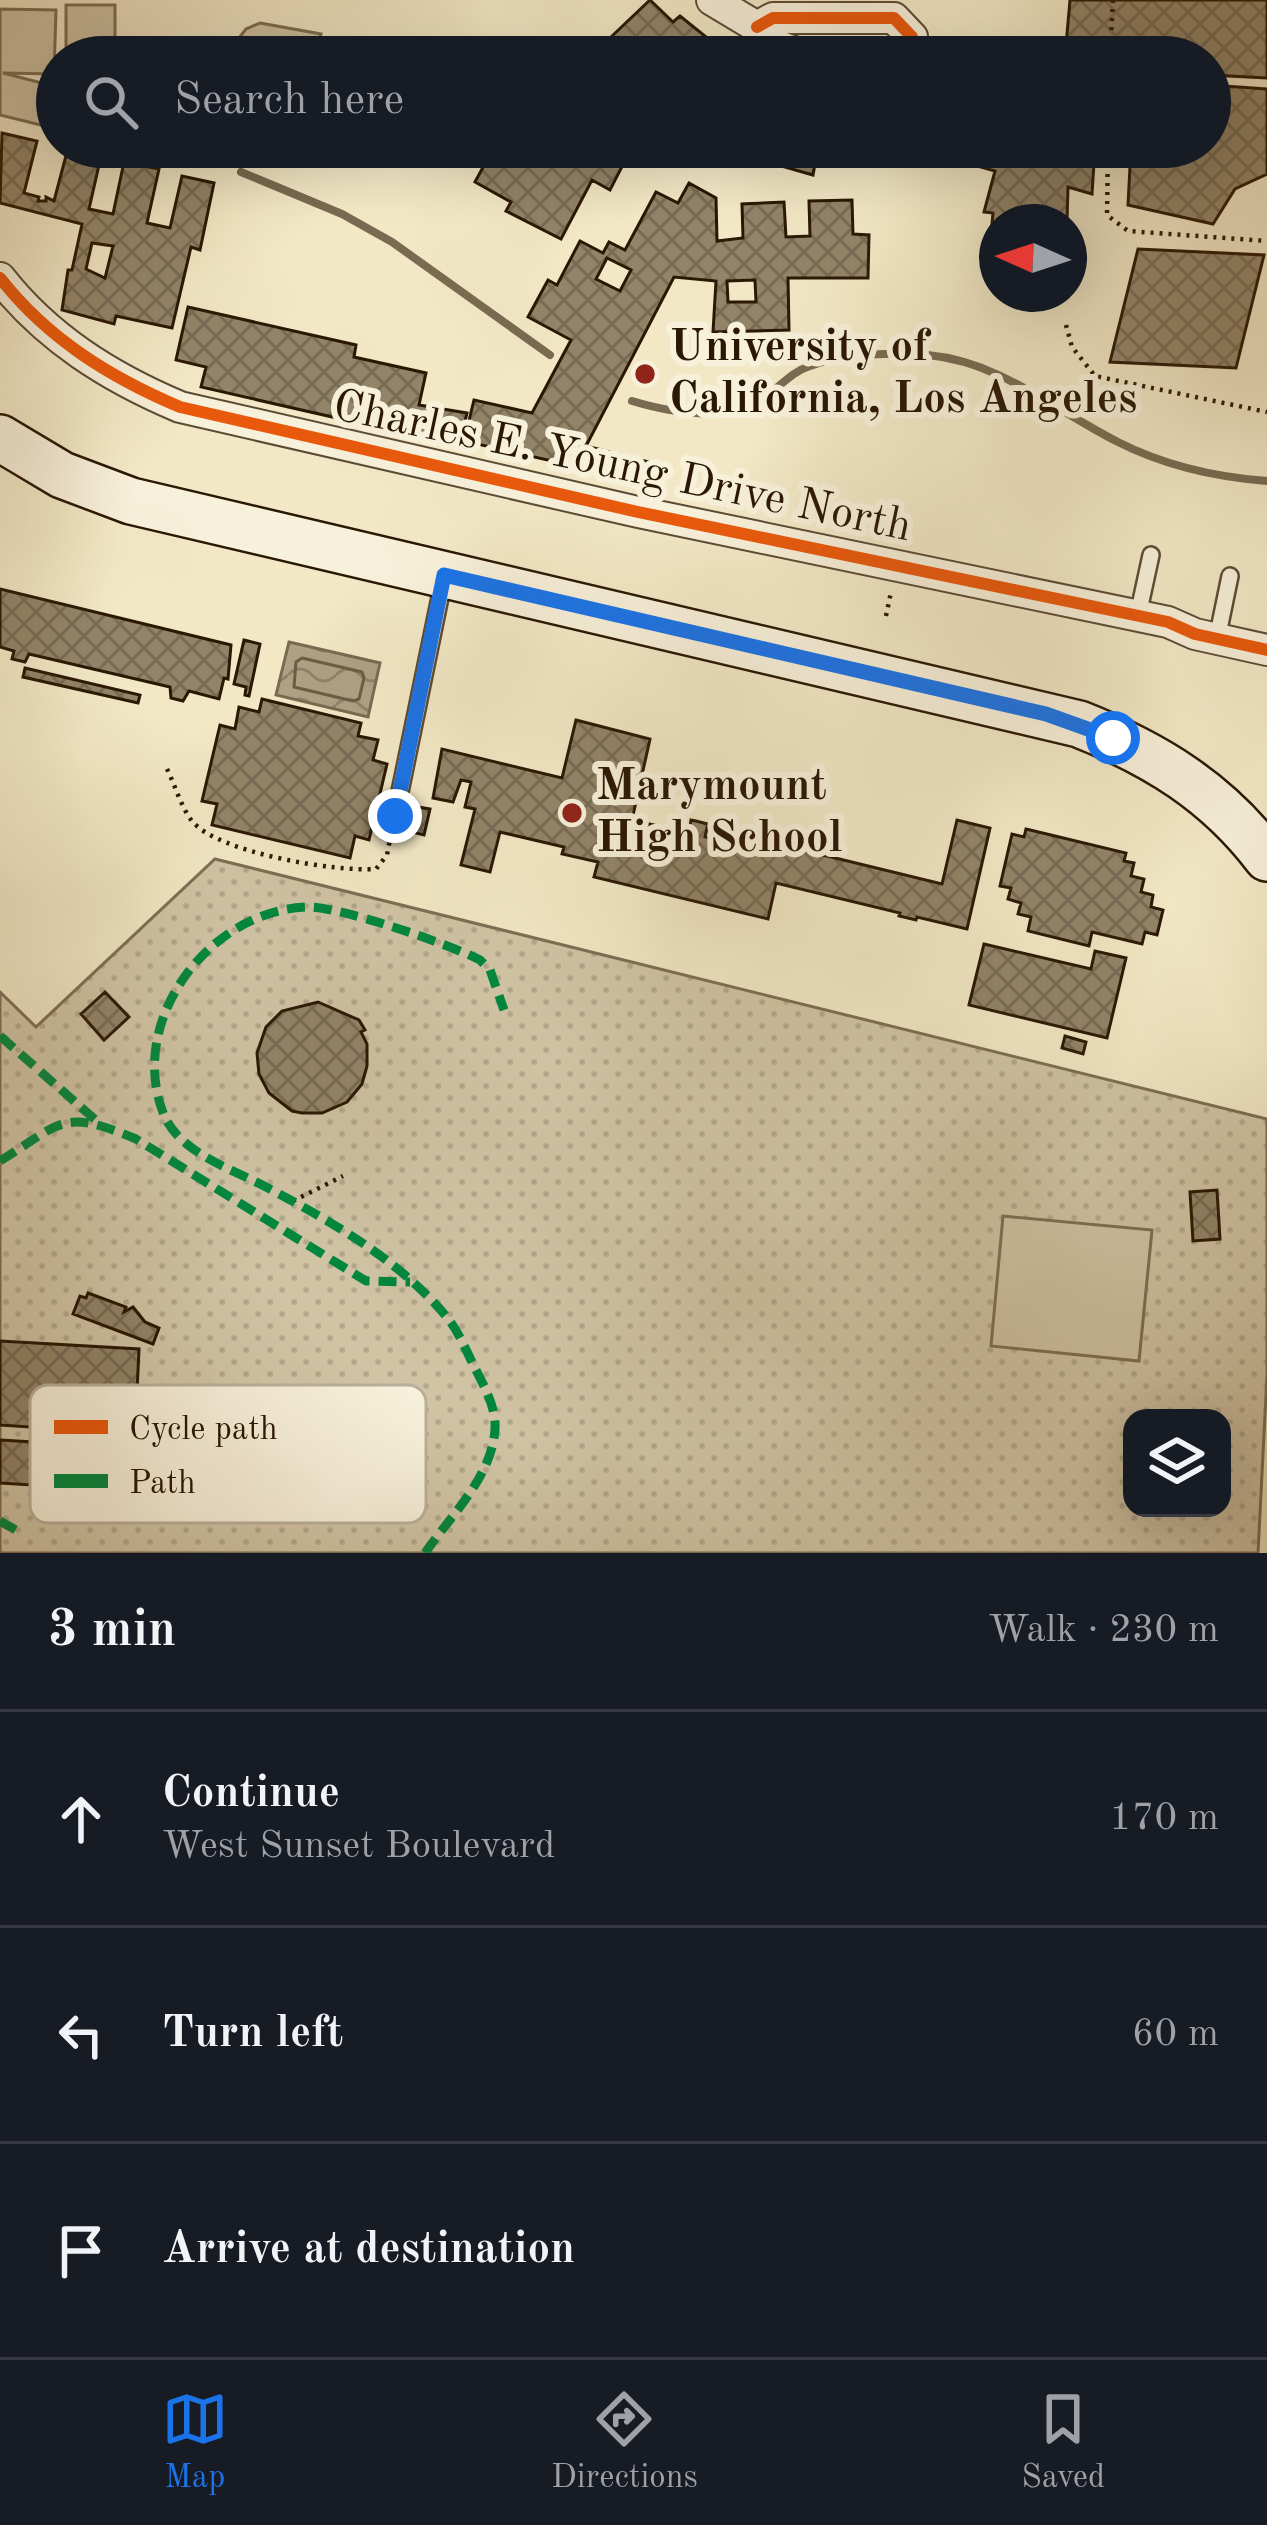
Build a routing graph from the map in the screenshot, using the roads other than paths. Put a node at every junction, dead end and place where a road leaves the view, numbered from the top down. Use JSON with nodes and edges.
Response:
{"nodes":[{"id":1,"x":712,"y":0,"type":"edge"},
{"id":2,"x":757,"y":27,"type":"junction"},
{"id":3,"x":763,"y":36,"type":"edge"},
{"id":4,"x":910,"y":36,"type":"edge"},
{"id":5,"x":0,"y":278,"type":"edge"},
{"id":6,"x":0,"y":438,"type":"edge"},
{"id":7,"x":1150,"y":555,"type":"dead end"},
{"id":8,"x":444,"y":575,"type":"junction"},
{"id":9,"x":1230,"y":575,"type":"dead end"},
{"id":10,"x":1138,"y":615,"type":"junction"},
{"id":11,"x":1217,"y":639,"type":"junction"},
{"id":12,"x":1267,"y":650,"type":"edge"},
{"id":13,"x":395,"y":816,"type":"road end"},
{"id":14,"x":1261,"y":837,"type":"edge"}],
"edges":[{"from":1,"to":2,"type":"street"},
{"from":2,"to":3,"type":"street"},
{"from":2,"to":4,"type":"street"},
{"from":5,"to":10,"type":"street","name":"Charles E. Young Drive North"},
{"from":6,"to":8,"type":"main road"},
{"from":7,"to":10,"type":"lane"},
{"from":8,"to":13,"type":"lane"},
{"from":8,"to":14,"type":"main road"},
{"from":9,"to":11,"type":"lane"},
{"from":10,"to":11,"type":"street","name":"Charles E. Young Drive North"},
{"from":11,"to":12,"type":"street","name":"Charles E. Young Drive North"}]}
